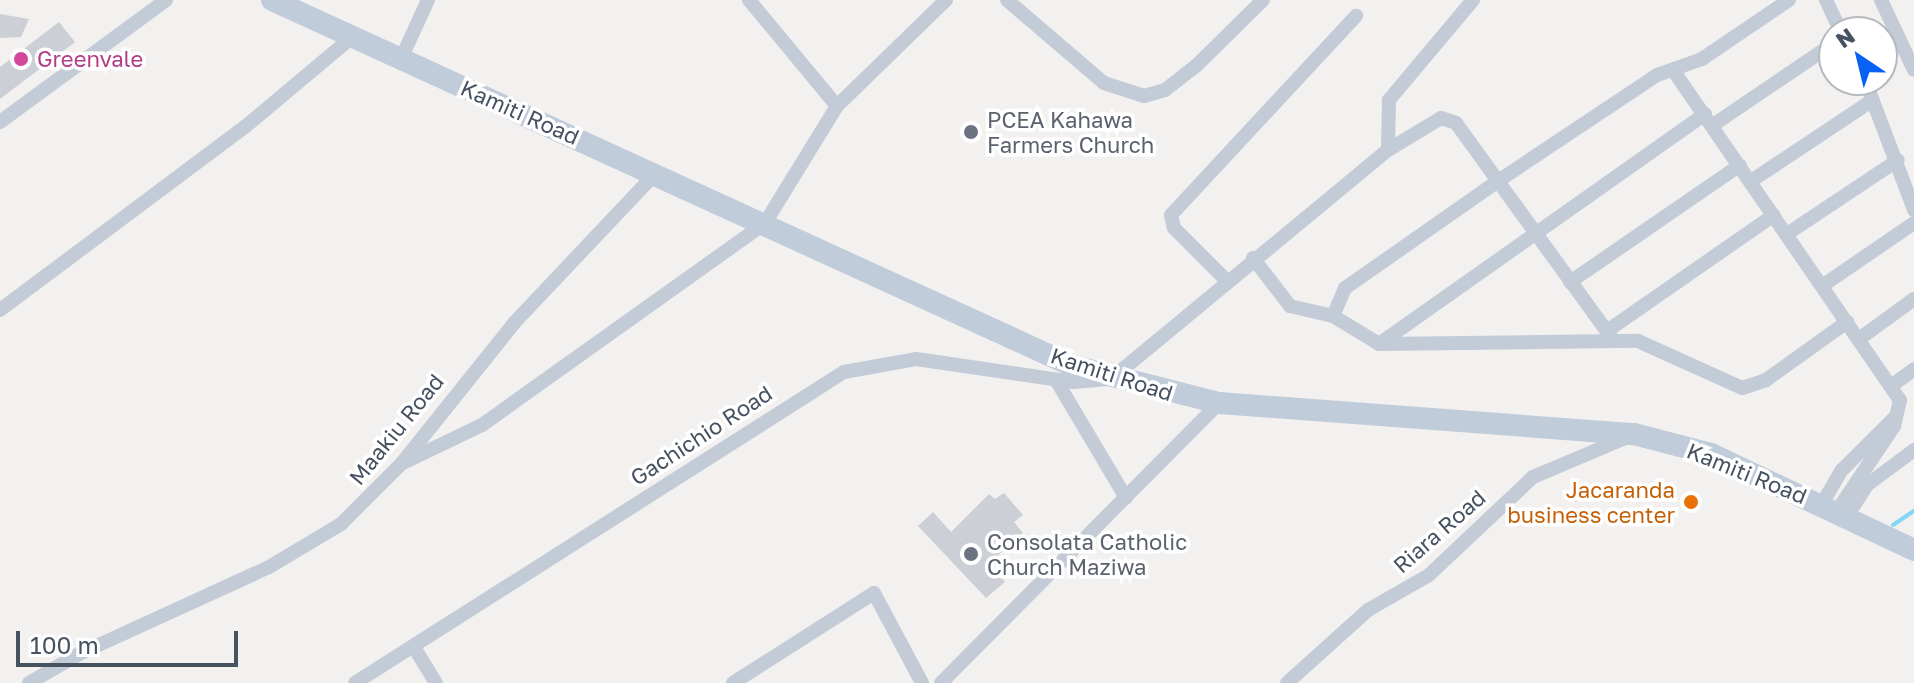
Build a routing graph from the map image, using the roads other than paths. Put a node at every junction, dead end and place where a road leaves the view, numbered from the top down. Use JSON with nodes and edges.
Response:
{"nodes":[{"id":1,"x":166,"y":0,"type":"edge"},
{"id":2,"x":272,"y":0,"type":"edge"},
{"id":3,"x":428,"y":0,"type":"edge"},
{"id":4,"x":749,"y":0,"type":"edge"},
{"id":5,"x":946,"y":0,"type":"edge"},
{"id":6,"x":1007,"y":0,"type":"edge"},
{"id":7,"x":1263,"y":0,"type":"edge"},
{"id":8,"x":1473,"y":0,"type":"edge"},
{"id":9,"x":1789,"y":0,"type":"edge"},
{"id":10,"x":1881,"y":0,"type":"edge"},
{"id":11,"x":1356,"y":16,"type":"dead end"},
{"id":12,"x":352,"y":37,"type":"junction"},
{"id":13,"x":1818,"y":53,"type":"edge"},
{"id":14,"x":401,"y":59,"type":"junction"},
{"id":15,"x":1673,"y":70,"type":"junction"},
{"id":16,"x":1914,"y":70,"type":"edge"},
{"id":17,"x":1871,"y":96,"type":"edge"},
{"id":18,"x":1873,"y":100,"type":"junction"},
{"id":19,"x":837,"y":106,"type":"junction"},
{"id":20,"x":1709,"y":120,"type":"junction"},
{"id":21,"x":0,"y":122,"type":"edge"},
{"id":22,"x":1388,"y":150,"type":"junction"},
{"id":23,"x":1898,"y":160,"type":"junction"},
{"id":24,"x":1740,"y":165,"type":"junction"},
{"id":25,"x":656,"y":173,"type":"junction"},
{"id":26,"x":1498,"y":181,"type":"junction"},
{"id":27,"x":1751,"y":181,"type":"junction"},
{"id":28,"x":1914,"y":210,"type":"edge"},
{"id":29,"x":1774,"y":215,"type":"junction"},
{"id":30,"x":765,"y":223,"type":"junction"},
{"id":31,"x":1914,"y":223,"type":"edge"},
{"id":32,"x":1533,"y":233,"type":"junction"},
{"id":33,"x":1787,"y":234,"type":"junction"},
{"id":34,"x":1253,"y":258,"type":"junction"},
{"id":35,"x":1226,"y":280,"type":"junction"},
{"id":36,"x":1570,"y":282,"type":"junction"},
{"id":37,"x":1822,"y":286,"type":"junction"},
{"id":38,"x":1914,"y":299,"type":"edge"},
{"id":39,"x":0,"y":310,"type":"edge"},
{"id":40,"x":1333,"y":316,"type":"junction"},
{"id":41,"x":1847,"y":322,"type":"junction"},
{"id":42,"x":1611,"y":336,"type":"junction"},
{"id":43,"x":1859,"y":339,"type":"junction"},
{"id":44,"x":1379,"y":344,"type":"junction"},
{"id":45,"x":1914,"y":369,"type":"edge"},
{"id":46,"x":1111,"y":379,"type":"junction"},
{"id":47,"x":1056,"y":380,"type":"junction"},
{"id":48,"x":1891,"y":386,"type":"junction"},
{"id":49,"x":1219,"y":403,"type":"junction"},
{"id":50,"x":1634,"y":434,"type":"junction"},
{"id":51,"x":1914,"y":450,"type":"edge"},
{"id":52,"x":402,"y":463,"type":"junction"},
{"id":53,"x":1126,"y":498,"type":"junction"},
{"id":54,"x":1835,"y":511,"type":"junction"},
{"id":55,"x":1914,"y":550,"type":"edge"},
{"id":56,"x":414,"y":647,"type":"junction"},
{"id":57,"x":29,"y":683,"type":"edge"},
{"id":58,"x":355,"y":683,"type":"edge"},
{"id":59,"x":436,"y":683,"type":"edge"},
{"id":60,"x":733,"y":683,"type":"edge"},
{"id":61,"x":922,"y":683,"type":"edge"},
{"id":62,"x":941,"y":683,"type":"edge"},
{"id":63,"x":1287,"y":683,"type":"edge"}],
"edges":[{"from":1,"to":21,"type":"street"},
{"from":2,"to":12,"type":"main road","name":"Kamiti Road"},
{"from":3,"to":14,"type":"street"},
{"from":4,"to":19,"type":"street"},
{"from":5,"to":19,"type":"street"},
{"from":6,"to":7,"type":"street"},
{"from":8,"to":22,"type":"street"},
{"from":9,"to":15,"type":"street"},
{"from":10,"to":16,"type":"street"},
{"from":11,"to":35,"type":"street"},
{"from":12,"to":14,"type":"main road","name":"Kamiti Road"},
{"from":12,"to":39,"type":"street"},
{"from":13,"to":20,"type":"street"},
{"from":14,"to":25,"type":"main road","name":"Kamiti Road"},
{"from":15,"to":20,"type":"street"},
{"from":15,"to":26,"type":"street"},
{"from":17,"to":18,"type":"street"},
{"from":18,"to":23,"type":"street"},
{"from":18,"to":27,"type":"street"},
{"from":19,"to":30,"type":"street"},
{"from":20,"to":24,"type":"street"},
{"from":20,"to":32,"type":"street"},
{"from":22,"to":26,"type":"street"},
{"from":22,"to":34,"type":"street"},
{"from":23,"to":28,"type":"street"},
{"from":23,"to":33,"type":"street"},
{"from":24,"to":27,"type":"street"},
{"from":24,"to":36,"type":"street"},
{"from":25,"to":30,"type":"main road","name":"Kamiti Road"},
{"from":25,"to":52,"type":"street","name":"Maakiu Road"},
{"from":26,"to":32,"type":"street"},
{"from":26,"to":40,"type":"street"},
{"from":27,"to":29,"type":"street"},
{"from":29,"to":33,"type":"street"},
{"from":29,"to":42,"type":"street"},
{"from":30,"to":46,"type":"main road","name":"Kamiti Road"},
{"from":30,"to":52,"type":"street"},
{"from":31,"to":37,"type":"street"},
{"from":32,"to":36,"type":"street"},
{"from":32,"to":44,"type":"street"},
{"from":33,"to":37,"type":"street"},
{"from":34,"to":35,"type":"street"},
{"from":34,"to":40,"type":"street"},
{"from":35,"to":46,"type":"street"},
{"from":36,"to":42,"type":"street"},
{"from":37,"to":41,"type":"street"},
{"from":38,"to":43,"type":"street"},
{"from":40,"to":44,"type":"street"},
{"from":41,"to":42,"type":"street"},
{"from":41,"to":43,"type":"street"},
{"from":42,"to":44,"type":"street"},
{"from":43,"to":48,"type":"street"},
{"from":45,"to":48,"type":"street"},
{"from":46,"to":47,"type":"street","name":"Gachichio Road"},
{"from":46,"to":49,"type":"main road","name":"Kamiti Road"},
{"from":47,"to":53,"type":"street"},
{"from":47,"to":56,"type":"street","name":"Gachichio Road"},
{"from":48,"to":54,"type":"street"},
{"from":49,"to":50,"type":"main road","name":"Kamiti Road"},
{"from":49,"to":53,"type":"street"},
{"from":50,"to":54,"type":"main road","name":"Kamiti Road"},
{"from":50,"to":63,"type":"street","name":"Riara Road"},
{"from":51,"to":54,"type":"street"},
{"from":52,"to":57,"type":"street","name":"Maakiu Road"},
{"from":53,"to":62,"type":"street"},
{"from":54,"to":55,"type":"main road","name":"Kamiti Road"},
{"from":56,"to":58,"type":"street","name":"Gachichio Road"},
{"from":56,"to":59,"type":"street"},
{"from":60,"to":61,"type":"street"}]}
